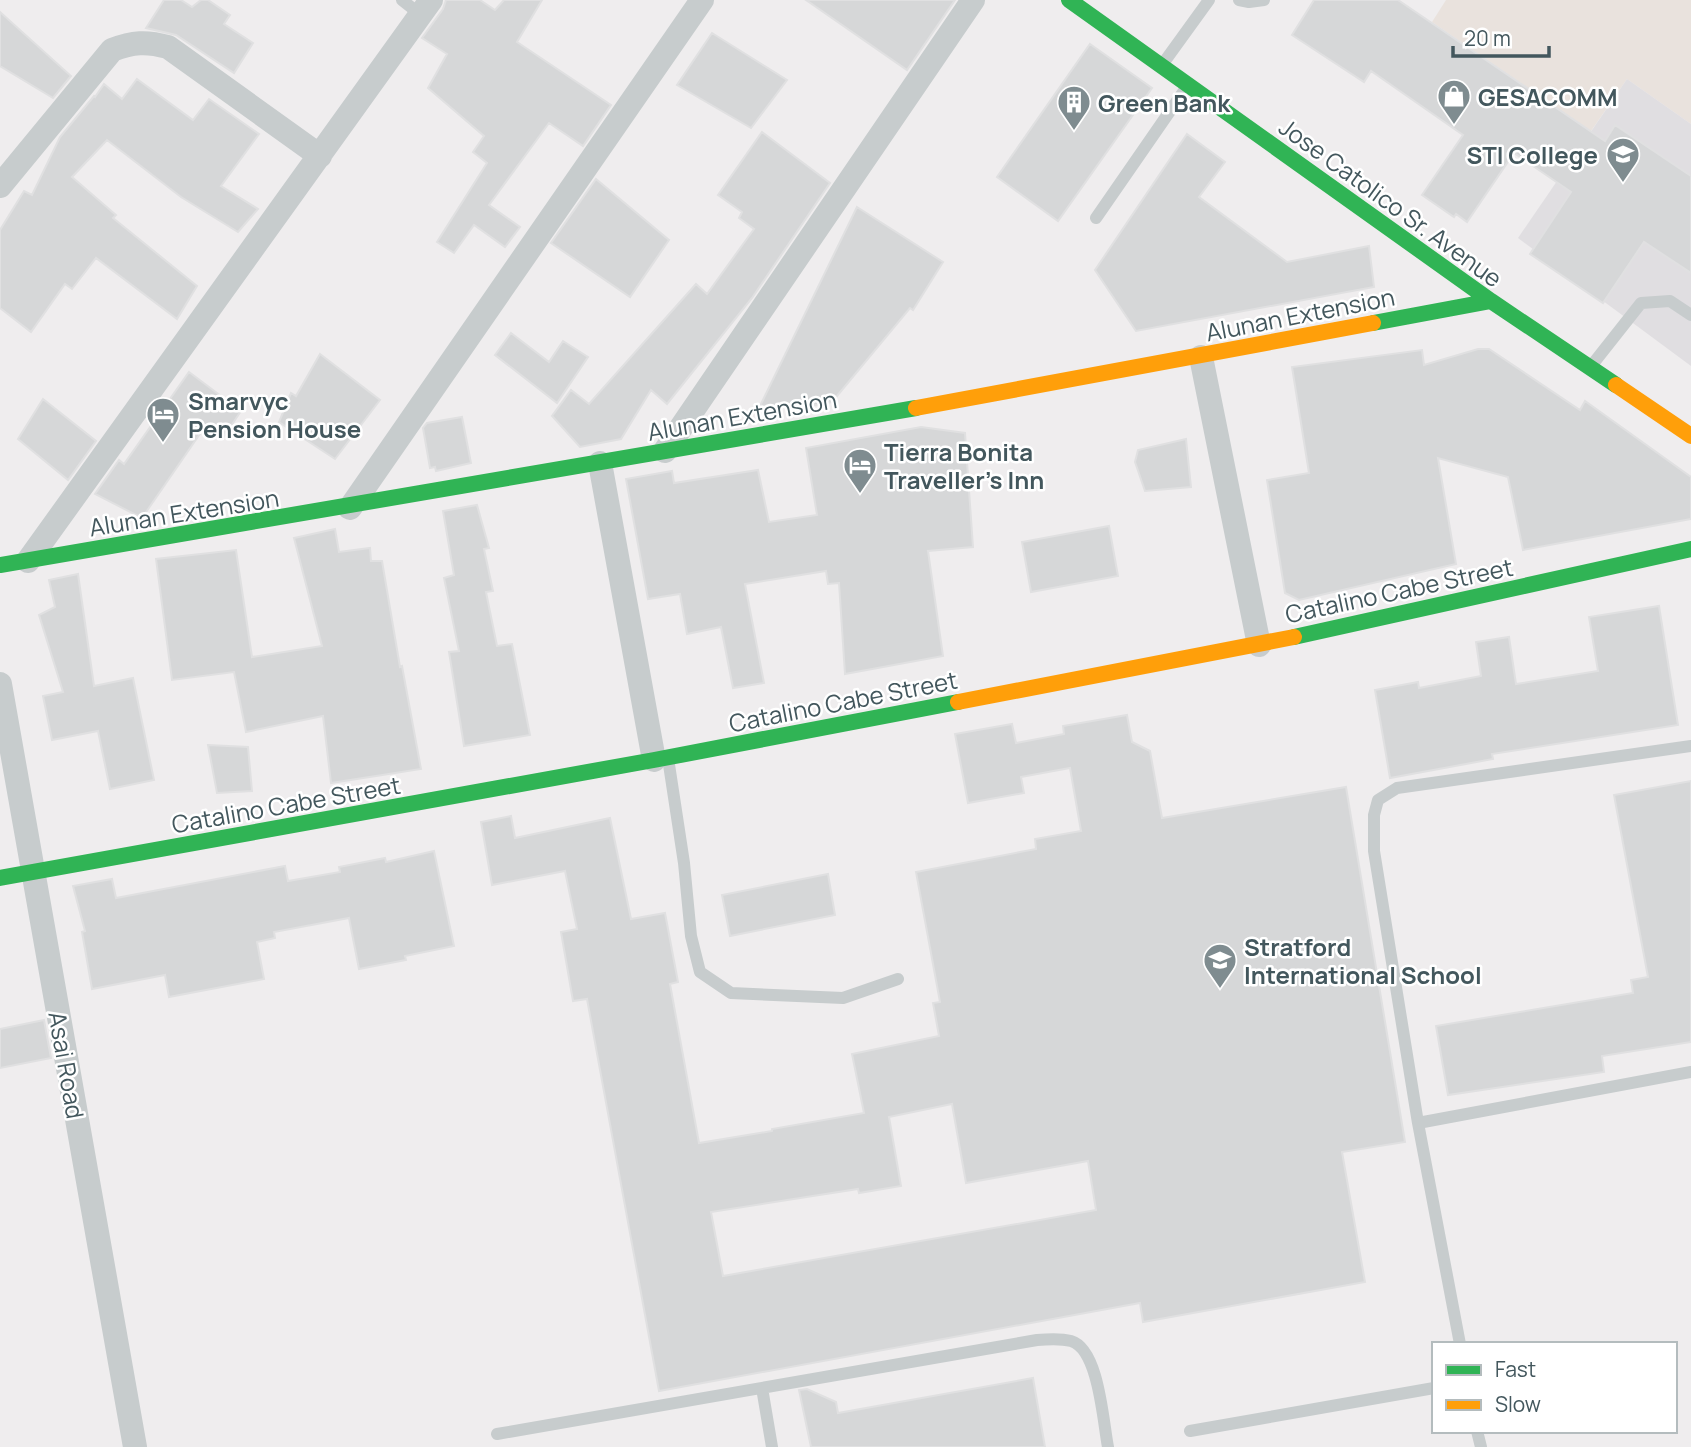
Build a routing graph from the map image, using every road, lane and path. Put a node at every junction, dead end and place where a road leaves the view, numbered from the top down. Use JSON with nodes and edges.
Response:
{"nodes":[{"id":1,"x":702,"y":0,"type":"edge"},
{"id":2,"x":973,"y":0,"type":"edge"},
{"id":3,"x":1069,"y":0,"type":"edge"},
{"id":4,"x":1209,"y":0,"type":"edge"},
{"id":5,"x":1239,"y":0,"type":"edge"},
{"id":6,"x":1264,"y":0,"type":"edge"},
{"id":7,"x":418,"y":5,"type":"edge"},
{"id":8,"x":1161,"y":66,"type":"junction"},
{"id":9,"x":1188,"y":84,"type":"junction"},
{"id":10,"x":320,"y":156,"type":"junction"},
{"id":11,"x":0,"y":186,"type":"edge"},
{"id":12,"x":1096,"y":218,"type":"dead end"},
{"id":13,"x":1491,"y":301,"type":"junction"},
{"id":14,"x":1691,"y":315,"type":"edge"},
{"id":15,"x":1200,"y":357,"type":"junction"},
{"id":16,"x":1590,"y":368,"type":"junction"},
{"id":17,"x":1691,"y":436,"type":"edge"},
{"id":18,"x":665,"y":451,"type":"junction"},
{"id":19,"x":600,"y":463,"type":"junction"},
{"id":20,"x":350,"y":508,"type":"junction"},
{"id":21,"x":1691,"y":549,"type":"edge"},
{"id":22,"x":28,"y":561,"type":"junction"},
{"id":23,"x":0,"y":565,"type":"edge"},
{"id":24,"x":1259,"y":645,"type":"junction"},
{"id":25,"x":0,"y":684,"type":"edge"},
{"id":26,"x":1691,"y":746,"type":"edge"},
{"id":27,"x":661,"y":759,"type":"junction"},
{"id":28,"x":33,"y":872,"type":"junction"},
{"id":29,"x":0,"y":878,"type":"edge"},
{"id":30,"x":898,"y":979,"type":"dead end"},
{"id":31,"x":1691,"y":1072,"type":"edge"},
{"id":32,"x":1418,"y":1123,"type":"junction"},
{"id":33,"x":1460,"y":1342,"type":"edge"},
{"id":34,"x":762,"y":1388,"type":"junction"},
{"id":35,"x":1432,"y":1388,"type":"edge"},
{"id":36,"x":1190,"y":1431,"type":"dead end"},
{"id":37,"x":497,"y":1434,"type":"dead end"},
{"id":38,"x":135,"y":1447,"type":"edge"},
{"id":39,"x":772,"y":1447,"type":"edge"},
{"id":40,"x":1108,"y":1447,"type":"edge"}],
"edges":[{"from":1,"to":20,"type":"street"},
{"from":2,"to":18,"type":"street"},
{"from":3,"to":8,"type":"street","name":"Jose Catolico Sr. Avenue"},
{"from":4,"to":8,"type":"lane"},
{"from":5,"to":6,"type":"lane"},
{"from":7,"to":10,"type":"street"},
{"from":8,"to":9,"type":"street","name":"Jose Catolico Sr. Avenue"},
{"from":9,"to":12,"type":"lane"},
{"from":9,"to":13,"type":"street","name":"Jose Catolico Sr. Avenue"},
{"from":10,"to":11,"type":"street"},
{"from":10,"to":22,"type":"street"},
{"from":13,"to":15,"type":"street","name":"Alunan Extension"},
{"from":13,"to":16,"type":"street","name":"Jose Catolico Sr. Avenue"},
{"from":14,"to":16,"type":"lane"},
{"from":15,"to":18,"type":"street","name":"Alunan Extension"},
{"from":15,"to":24,"type":"street"},
{"from":16,"to":17,"type":"street","name":"Jose Catolico Sr. Avenue"},
{"from":18,"to":19,"type":"street","name":"Alunan Extension"},
{"from":19,"to":20,"type":"street","name":"Alunan Extension"},
{"from":19,"to":27,"type":"street"},
{"from":20,"to":22,"type":"street","name":"Alunan Extension"},
{"from":21,"to":24,"type":"street","name":"Catalino Cabe Street"},
{"from":22,"to":23,"type":"street","name":"Alunan Extension"},
{"from":24,"to":27,"type":"street","name":"Catalino Cabe Street"},
{"from":25,"to":28,"type":"street","name":"Asai Road"},
{"from":26,"to":32,"type":"lane"},
{"from":27,"to":28,"type":"street","name":"Catalino Cabe Street"},
{"from":27,"to":30,"type":"lane"},
{"from":28,"to":29,"type":"street","name":"Catalino Cabe Street"},
{"from":28,"to":38,"type":"street","name":"Asai Road"},
{"from":31,"to":32,"type":"lane"},
{"from":32,"to":33,"type":"lane"},
{"from":34,"to":37,"type":"lane"},
{"from":34,"to":39,"type":"lane"},
{"from":34,"to":40,"type":"lane"},
{"from":35,"to":36,"type":"lane"}]}
